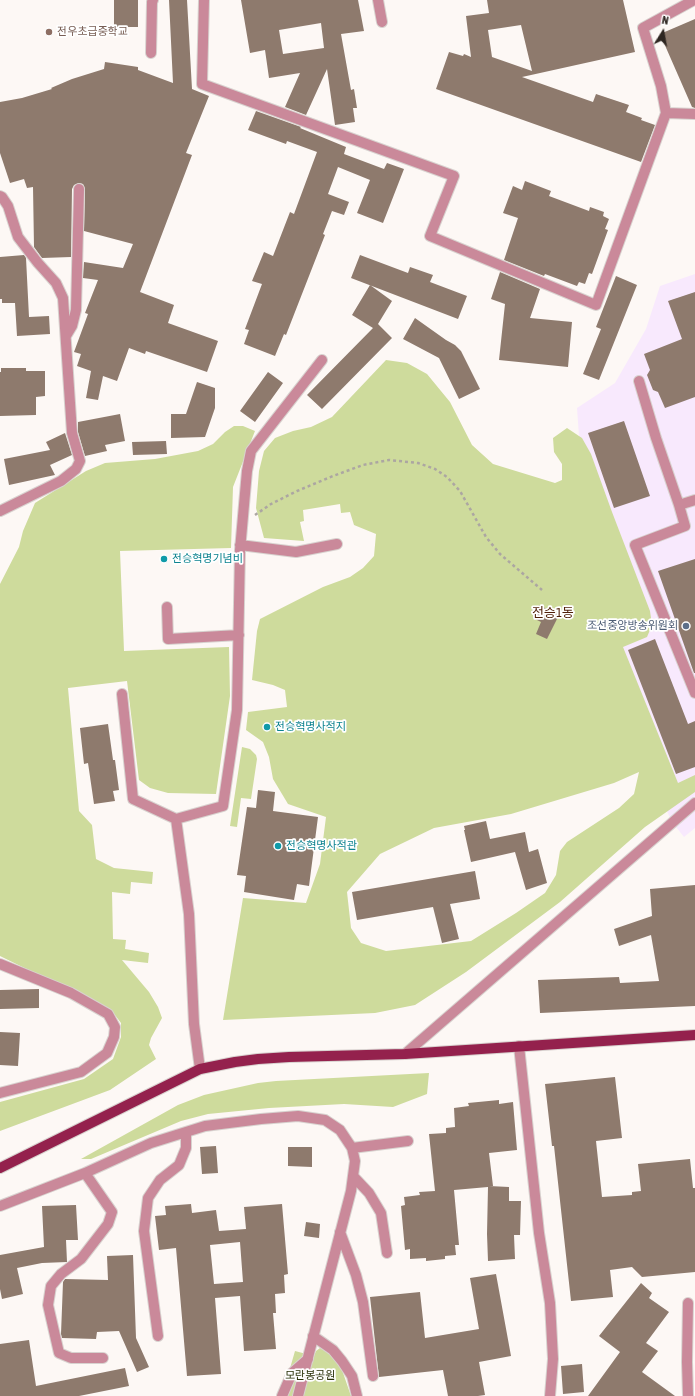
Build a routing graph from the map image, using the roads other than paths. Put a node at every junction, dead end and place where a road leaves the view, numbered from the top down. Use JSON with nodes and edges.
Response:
{"nodes":[{"id":1,"x":153,"y":0,"type":"edge"},
{"id":2,"x":204,"y":0,"type":"edge"},
{"id":3,"x":378,"y":0,"type":"edge"},
{"id":4,"x":694,"y":0,"type":"edge"},
{"id":5,"x":382,"y":22,"type":"dead end"},
{"id":6,"x":151,"y":53,"type":"dead end"},
{"id":7,"x":666,"y":113,"type":"junction"},
{"id":8,"x":695,"y":114,"type":"edge"},
{"id":9,"x":79,"y":189,"type":"dead end"},
{"id":10,"x":0,"y":196,"type":"edge"},
{"id":11,"x":66,"y":336,"type":"junction"},
{"id":12,"x":322,"y":360,"type":"dead end"},
{"id":13,"x":639,"y":381,"type":"dead end"},
{"id":14,"x":695,"y":500,"type":"edge"},
{"id":15,"x":679,"y":505,"type":"junction"},
{"id":16,"x":0,"y":511,"type":"edge"},
{"id":17,"x":240,"y":544,"type":"junction"},
{"id":18,"x":337,"y":544,"type":"dead end"},
{"id":19,"x":167,"y":607,"type":"dead end"},
{"id":20,"x":239,"y":636,"type":"junction"},
{"id":21,"x":695,"y":693,"type":"edge"},
{"id":22,"x":122,"y":694,"type":"dead end"},
{"id":23,"x":695,"y":803,"type":"edge"},
{"id":24,"x":176,"y":819,"type":"junction"},
{"id":25,"x":0,"y":964,"type":"edge"},
{"id":26,"x":695,"y":1036,"type":"edge"},
{"id":27,"x":519,"y":1046,"type":"junction"},
{"id":28,"x":405,"y":1054,"type":"junction"},
{"id":29,"x":200,"y":1069,"type":"junction"},
{"id":30,"x":0,"y":1093,"type":"edge"},
{"id":31,"x":186,"y":1132,"type":"junction"},
{"id":32,"x":408,"y":1141,"type":"dead end"},
{"id":33,"x":352,"y":1148,"type":"junction"},
{"id":34,"x":0,"y":1168,"type":"edge"},
{"id":35,"x":86,"y":1173,"type":"junction"},
{"id":36,"x":353,"y":1176,"type":"junction"},
{"id":37,"x":0,"y":1206,"type":"edge"},
{"id":38,"x":340,"y":1232,"type":"junction"},
{"id":39,"x":387,"y":1253,"type":"dead end"},
{"id":40,"x":688,"y":1303,"type":"dead end"},
{"id":41,"x":158,"y":1336,"type":"dead end"},
{"id":42,"x":314,"y":1336,"type":"junction"},
{"id":43,"x":103,"y":1358,"type":"dead end"},
{"id":44,"x":308,"y":1359,"type":"junction"},
{"id":45,"x":373,"y":1376,"type":"dead end"},
{"id":46,"x":282,"y":1396,"type":"edge"},
{"id":47,"x":298,"y":1396,"type":"edge"},
{"id":48,"x":357,"y":1396,"type":"edge"},
{"id":49,"x":550,"y":1396,"type":"edge"},
{"id":50,"x":688,"y":1396,"type":"edge"}],
"edges":[{"from":1,"to":6,"type":"street"},
{"from":2,"to":7,"type":"street"},
{"from":3,"to":5,"type":"street"},
{"from":4,"to":7,"type":"street"},
{"from":7,"to":8,"type":"street"},
{"from":9,"to":11,"type":"street"},
{"from":10,"to":11,"type":"street"},
{"from":11,"to":16,"type":"street"},
{"from":12,"to":17,"type":"street"},
{"from":13,"to":15,"type":"street"},
{"from":14,"to":15,"type":"street"},
{"from":15,"to":21,"type":"street"},
{"from":17,"to":18,"type":"street"},
{"from":17,"to":20,"type":"street"},
{"from":19,"to":20,"type":"street"},
{"from":20,"to":24,"type":"street"},
{"from":22,"to":24,"type":"street"},
{"from":23,"to":28,"type":"street"},
{"from":24,"to":29,"type":"street"},
{"from":25,"to":30,"type":"street"},
{"from":26,"to":27,"type":"main road"},
{"from":27,"to":28,"type":"main road"},
{"from":27,"to":49,"type":"street"},
{"from":28,"to":29,"type":"main road"},
{"from":29,"to":34,"type":"main road"},
{"from":31,"to":33,"type":"street"},
{"from":31,"to":35,"type":"street"},
{"from":31,"to":41,"type":"street"},
{"from":32,"to":33,"type":"street"},
{"from":33,"to":36,"type":"street"},
{"from":35,"to":37,"type":"street"},
{"from":35,"to":43,"type":"street"},
{"from":36,"to":38,"type":"street"},
{"from":36,"to":39,"type":"street"},
{"from":38,"to":42,"type":"street"},
{"from":38,"to":45,"type":"street"},
{"from":40,"to":50,"type":"street"},
{"from":42,"to":44,"type":"street"},
{"from":42,"to":48,"type":"street"},
{"from":44,"to":46,"type":"street"},
{"from":44,"to":47,"type":"street"}]}
